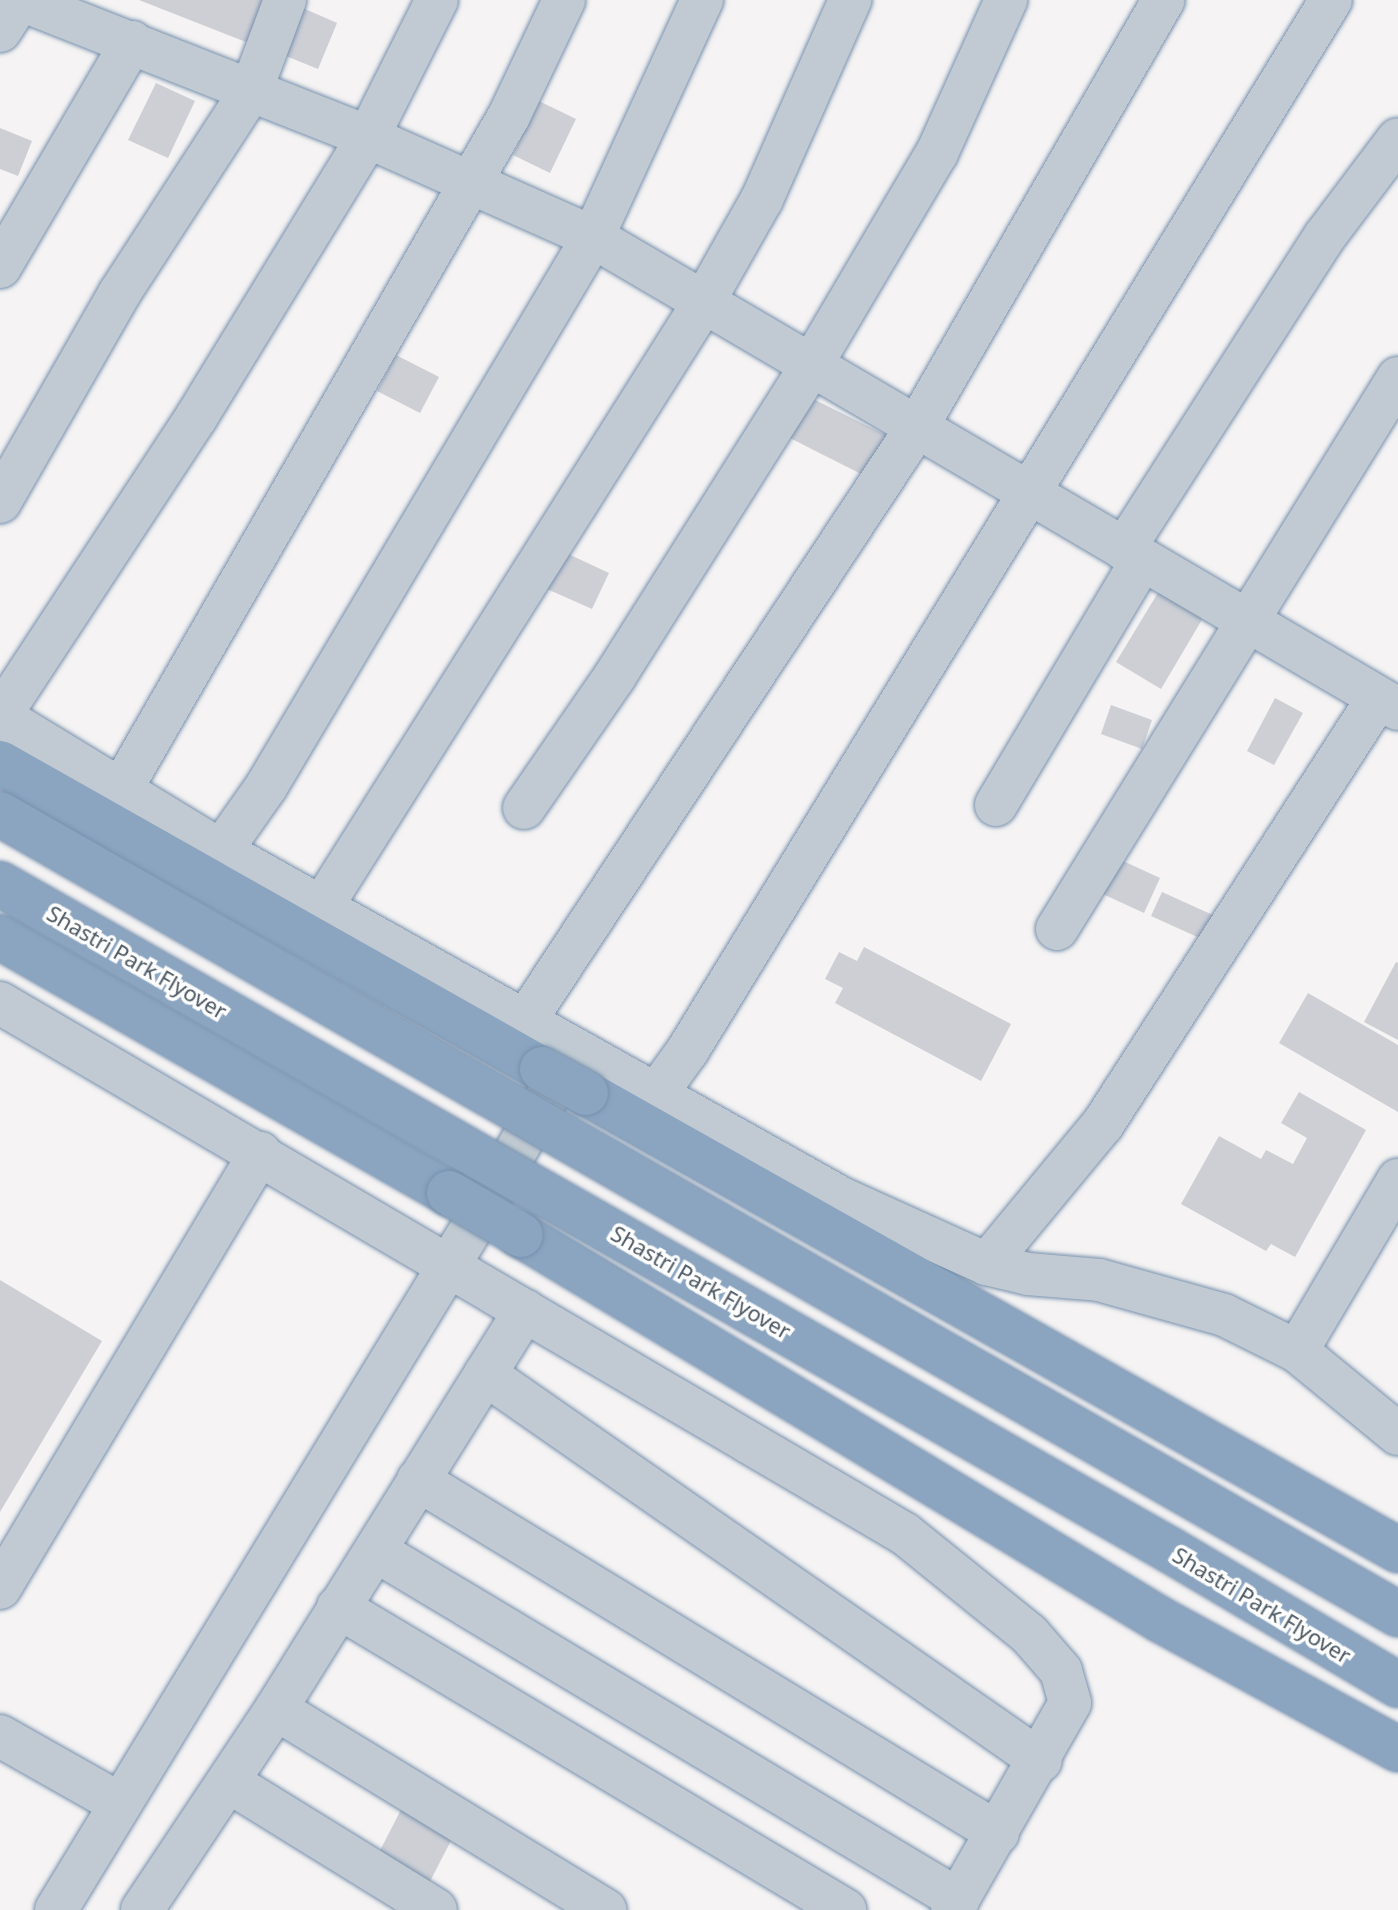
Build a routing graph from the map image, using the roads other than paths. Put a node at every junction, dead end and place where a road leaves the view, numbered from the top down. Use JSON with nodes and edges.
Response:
{"nodes":[{"id":1,"x":20,"y":0,"type":"edge"},
{"id":2,"x":285,"y":0,"type":"edge"},
{"id":3,"x":437,"y":0,"type":"edge"},
{"id":4,"x":564,"y":0,"type":"edge"},
{"id":5,"x":702,"y":0,"type":"edge"},
{"id":6,"x":850,"y":0,"type":"edge"},
{"id":7,"x":1006,"y":0,"type":"edge"},
{"id":8,"x":1164,"y":0,"type":"edge"},
{"id":9,"x":1331,"y":0,"type":"edge"},
{"id":10,"x":0,"y":31,"type":"edge"},
{"id":11,"x":132,"y":42,"type":"junction"},
{"id":12,"x":251,"y":91,"type":"junction"},
{"id":13,"x":368,"y":137,"type":"junction"},
{"id":14,"x":1398,"y":139,"type":"edge"},
{"id":15,"x":468,"y":181,"type":"junction"},
{"id":16,"x":593,"y":237,"type":"junction"},
{"id":17,"x":0,"y":267,"type":"edge"},
{"id":18,"x":702,"y":305,"type":"junction"},
{"id":19,"x":812,"y":364,"type":"junction"},
{"id":20,"x":1398,"y":378,"type":"edge"},
{"id":21,"x":917,"y":427,"type":"junction"},
{"id":22,"x":1031,"y":494,"type":"junction"},
{"id":23,"x":0,"y":502,"type":"edge"},
{"id":24,"x":1133,"y":554,"type":"junction"},
{"id":25,"x":1244,"y":620,"type":"junction"},
{"id":26,"x":1388,"y":704,"type":"edge"},
{"id":27,"x":0,"y":716,"type":"edge"},
{"id":28,"x":0,"y":763,"type":"edge"},
{"id":29,"x":119,"y":793,"type":"junction"},
{"id":30,"x":996,"y":805,"type":"dead end"},
{"id":31,"x":524,"y":808,"type":"dead end"},
{"id":32,"x":0,"y":814,"type":"edge"},
{"id":33,"x":221,"y":851,"type":"junction"},
{"id":34,"x":0,"y":884,"type":"edge"},
{"id":35,"x":321,"y":908,"type":"junction"},
{"id":36,"x":1057,"y":929,"type":"dead end"},
{"id":37,"x":0,"y":937,"type":"edge"},
{"id":38,"x":0,"y":1003,"type":"edge"},
{"id":39,"x":525,"y":1021,"type":"junction"},
{"id":40,"x":558,"y":1059,"type":"junction"},
{"id":41,"x":657,"y":1093,"type":"junction"},
{"id":42,"x":260,"y":1153,"type":"junction"},
{"id":43,"x":1398,"y":1180,"type":"edge"},
{"id":44,"x":450,"y":1264,"type":"junction"},
{"id":45,"x":987,"y":1264,"type":"junction"},
{"id":46,"x":525,"y":1310,"type":"junction"},
{"id":47,"x":1297,"y":1351,"type":"junction"},
{"id":48,"x":485,"y":1374,"type":"junction"},
{"id":49,"x":1398,"y":1434,"type":"edge"},
{"id":50,"x":418,"y":1480,"type":"junction"},
{"id":51,"x":1398,"y":1550,"type":"edge"},
{"id":52,"x":376,"y":1551,"type":"junction"},
{"id":53,"x":0,"y":1588,"type":"edge"},
{"id":54,"x":338,"y":1607,"type":"junction"},
{"id":55,"x":1398,"y":1614,"type":"edge"},
{"id":56,"x":1398,"y":1685,"type":"edge"},
{"id":57,"x":276,"y":1709,"type":"junction"},
{"id":58,"x":0,"y":1736,"type":"edge"},
{"id":59,"x":1398,"y":1749,"type":"edge"},
{"id":60,"x":1041,"y":1761,"type":"junction"},
{"id":61,"x":229,"y":1782,"type":"junction"},
{"id":62,"x":120,"y":1804,"type":"junction"},
{"id":63,"x":998,"y":1833,"type":"junction"},
{"id":64,"x":956,"y":1905,"type":"edge"},
{"id":65,"x":149,"y":1907,"type":"edge"},
{"id":66,"x":56,"y":1910,"type":"edge"},
{"id":67,"x":436,"y":1910,"type":"edge"},
{"id":68,"x":605,"y":1910,"type":"edge"},
{"id":69,"x":845,"y":1910,"type":"edge"}],
"edges":[{"from":1,"to":10,"type":"street"},
{"from":1,"to":11,"type":"street"},
{"from":2,"to":12,"type":"street"},
{"from":3,"to":13,"type":"street"},
{"from":4,"to":15,"type":"street"},
{"from":5,"to":16,"type":"street"},
{"from":6,"to":18,"type":"street"},
{"from":7,"to":19,"type":"street"},
{"from":8,"to":21,"type":"street"},
{"from":9,"to":22,"type":"street"},
{"from":11,"to":12,"type":"street"},
{"from":11,"to":17,"type":"street"},
{"from":12,"to":13,"type":"street"},
{"from":12,"to":23,"type":"street"},
{"from":13,"to":15,"type":"street"},
{"from":13,"to":27,"type":"street"},
{"from":14,"to":24,"type":"street"},
{"from":15,"to":16,"type":"street"},
{"from":15,"to":29,"type":"street"},
{"from":16,"to":18,"type":"street"},
{"from":16,"to":33,"type":"street"},
{"from":18,"to":19,"type":"street"},
{"from":18,"to":35,"type":"street"},
{"from":19,"to":21,"type":"street"},
{"from":19,"to":31,"type":"street"},
{"from":20,"to":25,"type":"street"},
{"from":21,"to":22,"type":"street"},
{"from":21,"to":39,"type":"street"},
{"from":22,"to":24,"type":"street"},
{"from":22,"to":41,"type":"street"},
{"from":24,"to":25,"type":"street"},
{"from":24,"to":30,"type":"street"},
{"from":25,"to":26,"type":"street"},
{"from":25,"to":36,"type":"street"},
{"from":26,"to":45,"type":"street"},
{"from":27,"to":29,"type":"street"},
{"from":28,"to":40,"type":"highway"},
{"from":29,"to":33,"type":"street"},
{"from":32,"to":55,"type":"highway","bridge":true},
{"from":33,"to":35,"type":"street"},
{"from":34,"to":56,"type":"highway","name":"Shastri Park Flyover","bridge":true},
{"from":35,"to":39,"type":"street"},
{"from":37,"to":59,"type":"highway","bridge":true},
{"from":38,"to":42,"type":"street"},
{"from":39,"to":40,"type":"street"},
{"from":40,"to":41,"type":"street"},
{"from":40,"to":44,"type":"street"},
{"from":40,"to":51,"type":"highway","bridge":true},
{"from":41,"to":45,"type":"street"},
{"from":42,"to":44,"type":"street"},
{"from":42,"to":53,"type":"street"},
{"from":43,"to":47,"type":"street"},
{"from":44,"to":46,"type":"street"},
{"from":44,"to":62,"type":"street"},
{"from":45,"to":47,"type":"street"},
{"from":46,"to":48,"type":"street"},
{"from":46,"to":60,"type":"street"},
{"from":47,"to":49,"type":"street"},
{"from":48,"to":50,"type":"street"},
{"from":48,"to":60,"type":"street"},
{"from":50,"to":52,"type":"street"},
{"from":50,"to":63,"type":"street"},
{"from":52,"to":54,"type":"street"},
{"from":52,"to":64,"type":"street"},
{"from":54,"to":57,"type":"street"},
{"from":54,"to":69,"type":"street"},
{"from":57,"to":61,"type":"street"},
{"from":57,"to":68,"type":"street"},
{"from":58,"to":62,"type":"street"},
{"from":60,"to":63,"type":"street"},
{"from":61,"to":65,"type":"street"},
{"from":61,"to":67,"type":"street"},
{"from":62,"to":66,"type":"street"},
{"from":63,"to":64,"type":"street"}]}
